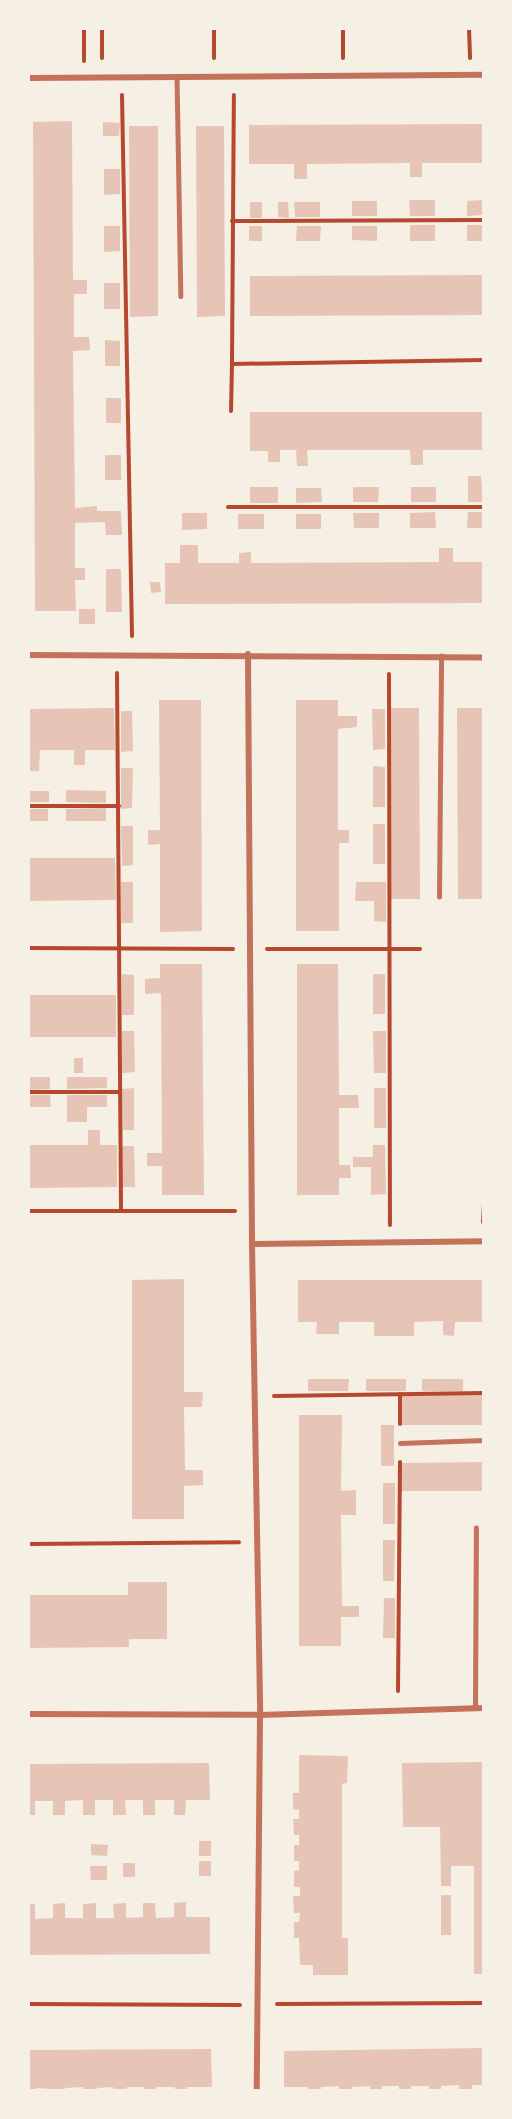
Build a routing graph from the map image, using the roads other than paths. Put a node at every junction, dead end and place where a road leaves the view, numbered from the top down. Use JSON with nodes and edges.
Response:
{"nodes":[{"id":1,"x":483,"y":75,"type":"edge"},
{"id":2,"x":177,"y":76,"type":"junction"},
{"id":3,"x":28,"y":78,"type":"edge"},
{"id":4,"x":181,"y":296,"type":"dead end"},
{"id":5,"x":248,"y":654,"type":"junction"},
{"id":6,"x":28,"y":655,"type":"edge"},
{"id":7,"x":441,"y":656,"type":"junction"},
{"id":8,"x":483,"y":657,"type":"edge"},
{"id":9,"x":439,"y":897,"type":"dead end"},
{"id":10,"x":483,"y":1240,"type":"edge"},
{"id":11,"x":252,"y":1244,"type":"junction"},
{"id":12,"x":483,"y":1440,"type":"edge"},
{"id":13,"x":400,"y":1443,"type":"road end"},
{"id":14,"x":476,"y":1528,"type":"dead end"},
{"id":15,"x":475,"y":1707,"type":"junction"},
{"id":16,"x":483,"y":1708,"type":"edge"},
{"id":17,"x":28,"y":1714,"type":"edge"},
{"id":18,"x":260,"y":1715,"type":"junction"},
{"id":19,"x":257,"y":2091,"type":"edge"}],
"edges":[{"from":1,"to":2,"type":"street"},
{"from":2,"to":3,"type":"street"},
{"from":2,"to":4,"type":"lane"},
{"from":5,"to":6,"type":"street"},
{"from":5,"to":7,"type":"street"},
{"from":5,"to":11,"type":"street"},
{"from":7,"to":8,"type":"street"},
{"from":7,"to":9,"type":"lane"},
{"from":10,"to":11,"type":"street"},
{"from":11,"to":18,"type":"street"},
{"from":12,"to":13,"type":"lane"},
{"from":14,"to":15,"type":"lane"},
{"from":15,"to":16,"type":"street"},
{"from":15,"to":18,"type":"street"},
{"from":17,"to":18,"type":"street"},
{"from":18,"to":19,"type":"street"}]}
